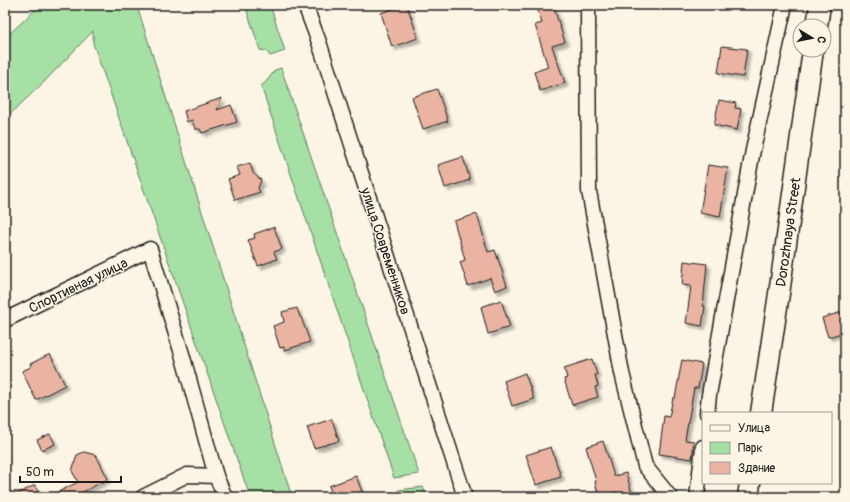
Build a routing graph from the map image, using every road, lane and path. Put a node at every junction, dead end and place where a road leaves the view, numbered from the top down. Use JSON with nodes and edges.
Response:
{"nodes":[{"id":1,"x":305,"y":5,"type":"edge"},
{"id":2,"x":588,"y":5,"type":"edge"},
{"id":3,"x":785,"y":5,"type":"edge"},
{"id":4,"x":820,"y":5,"type":"edge"},
{"id":5,"x":818,"y":18,"type":"edge"},
{"id":6,"x":812,"y":58,"type":"edge"},
{"id":7,"x":5,"y":320,"type":"edge"},
{"id":8,"x":707,"y":412,"type":"edge"},
{"id":9,"x":761,"y":412,"type":"edge"},
{"id":10,"x":702,"y":455,"type":"edge"},
{"id":11,"x":216,"y":476,"type":"junction"},
{"id":12,"x":750,"y":484,"type":"edge"},
{"id":13,"x":143,"y":497,"type":"edge"},
{"id":14,"x":225,"y":497,"type":"edge"},
{"id":15,"x":465,"y":497,"type":"edge"},
{"id":16,"x":670,"y":497,"type":"edge"},
{"id":17,"x":697,"y":497,"type":"edge"},
{"id":18,"x":748,"y":497,"type":"edge"}],
"edges":[{"from":1,"to":15,"type":"street","name":"улица Современников"},
{"from":2,"to":16,"type":"street"},
{"from":3,"to":8,"type":"street"},
{"from":4,"to":5,"type":"street"},
{"from":6,"to":9,"type":"street","name":"Dorozhnaya Street"},
{"from":7,"to":11,"type":"street","name":"Спортивная улица"},
{"from":10,"to":17,"type":"street"},
{"from":11,"to":13,"type":"street"},
{"from":11,"to":14,"type":"street"},
{"from":12,"to":18,"type":"street"}]}
